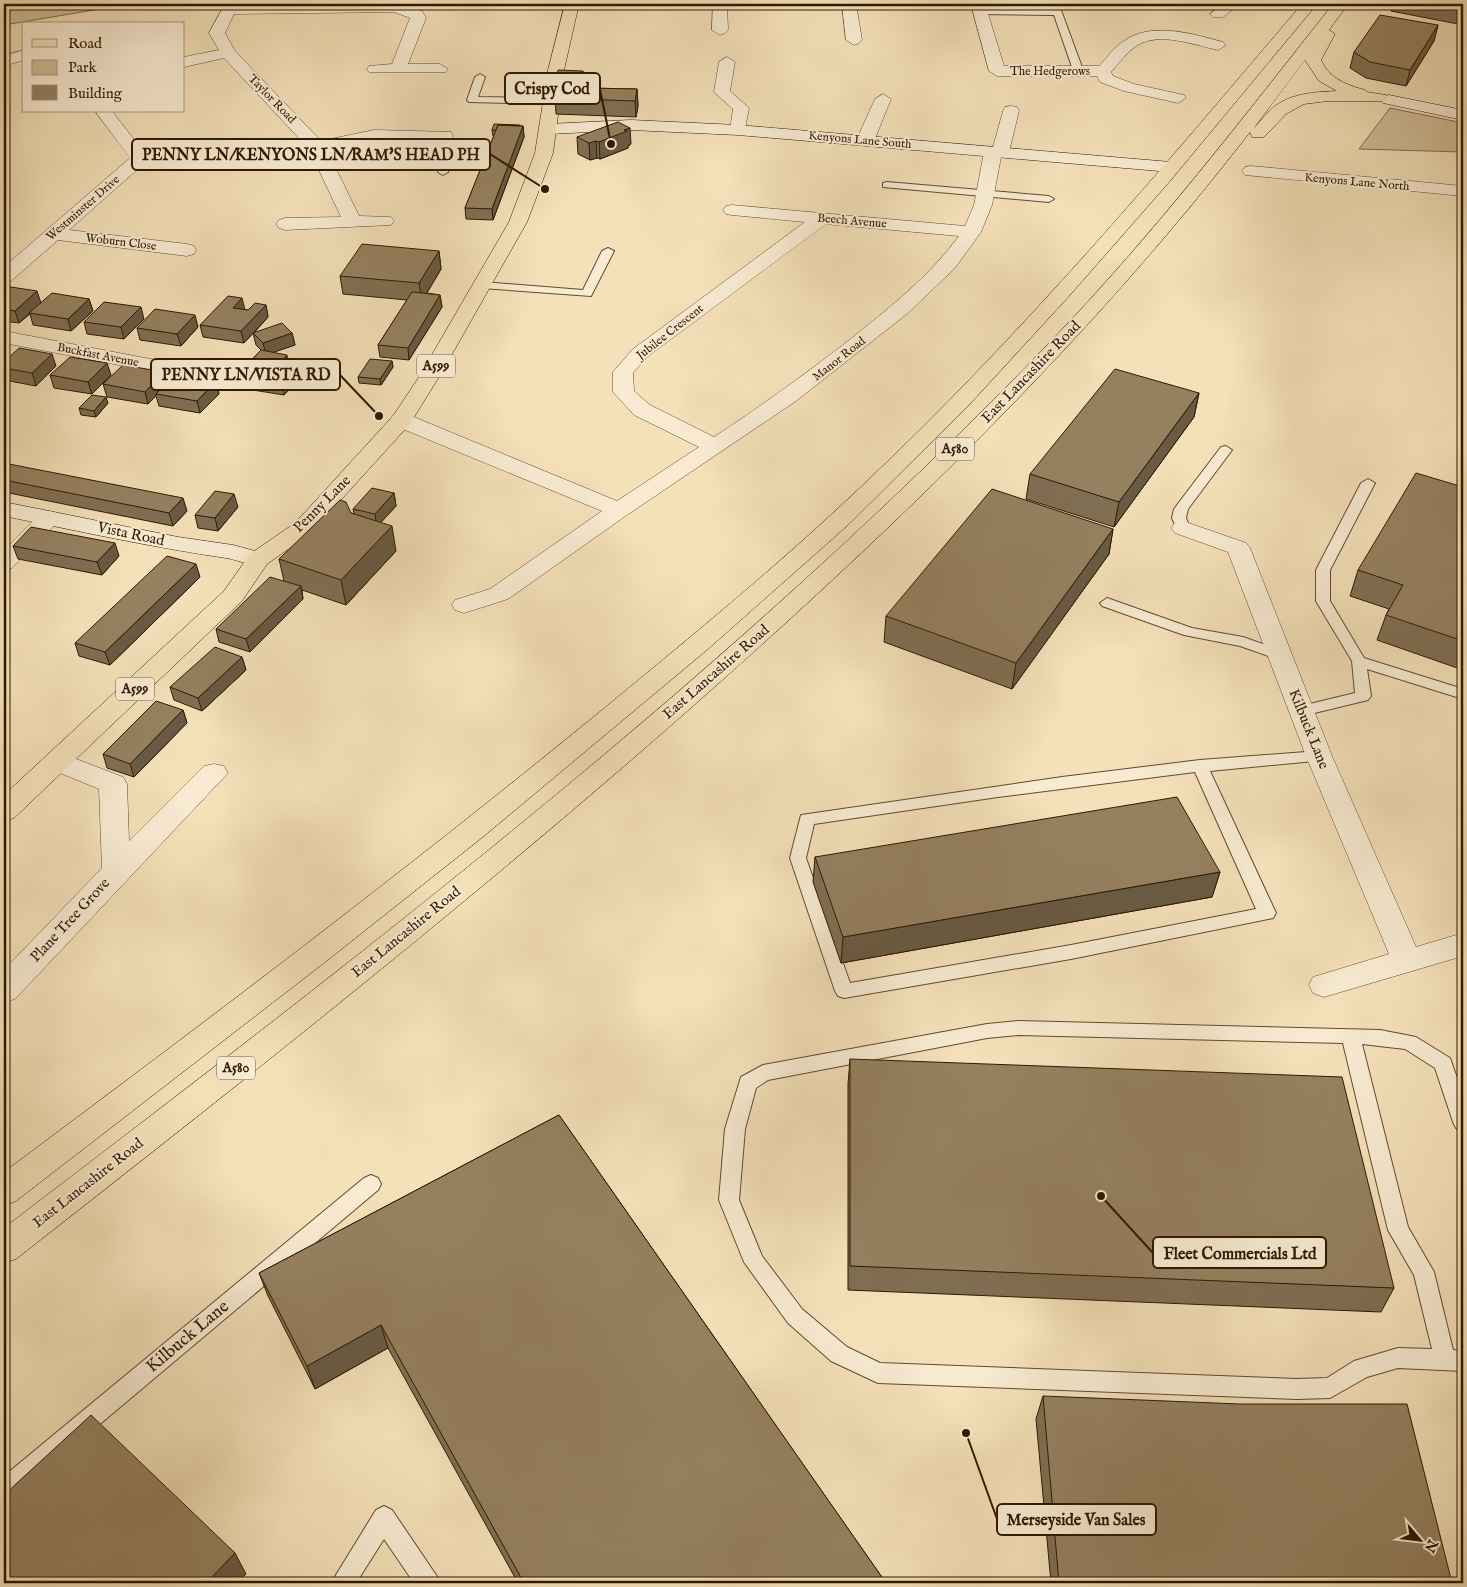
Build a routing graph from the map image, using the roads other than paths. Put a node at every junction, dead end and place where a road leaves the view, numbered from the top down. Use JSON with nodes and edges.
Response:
{"nodes":[{"id":1,"x":572,"y":4,"type":"edge"},
{"id":2,"x":720,"y":4,"type":"edge"},
{"id":3,"x":849,"y":4,"type":"edge"},
{"id":4,"x":1233,"y":4,"type":"edge"},
{"id":5,"x":1310,"y":4,"type":"edge"},
{"id":6,"x":1342,"y":4,"type":"edge"},
{"id":7,"x":231,"y":7,"type":"edge"},
{"id":8,"x":979,"y":8,"type":"edge"},
{"id":9,"x":1218,"y":14,"type":"dead end"},
{"id":10,"x":720,"y":30,"type":"dead end"},
{"id":11,"x":854,"y":40,"type":"dead end"},
{"id":12,"x":1218,"y":45,"type":"dead end"},
{"id":13,"x":228,"y":53,"type":"junction"},
{"id":14,"x":22,"y":56,"type":"edge"},
{"id":15,"x":4,"y":61,"type":"edge"},
{"id":16,"x":185,"y":62,"type":"edge"},
{"id":17,"x":726,"y":62,"type":"dead end"},
{"id":18,"x":375,"y":69,"type":"dead end"},
{"id":19,"x":398,"y":69,"type":"junction"},
{"id":20,"x":440,"y":69,"type":"dead end"},
{"id":21,"x":1078,"y":70,"type":"junction"},
{"id":22,"x":1103,"y":71,"type":"junction"},
{"id":23,"x":480,"y":77,"type":"dead end"},
{"id":24,"x":1178,"y":98,"type":"dead end"},
{"id":25,"x":883,"y":99,"type":"dead end"},
{"id":26,"x":1384,"y":99,"type":"junction"},
{"id":27,"x":551,"y":101,"type":"junction"},
{"id":28,"x":1011,"y":111,"type":"dead end"},
{"id":29,"x":104,"y":112,"type":"edge"},
{"id":30,"x":1463,"y":114,"type":"edge"},
{"id":31,"x":549,"y":129,"type":"junction"},
{"id":32,"x":738,"y":130,"type":"junction"},
{"id":33,"x":448,"y":134,"type":"joint"},
{"id":34,"x":865,"y":141,"type":"junction"},
{"id":35,"x":318,"y":147,"type":"junction"},
{"id":36,"x":996,"y":152,"type":"junction"},
{"id":37,"x":1172,"y":167,"type":"junction"},
{"id":38,"x":1251,"y":171,"type":"dead end"},
{"id":39,"x":443,"y":172,"type":"dead end"},
{"id":40,"x":887,"y":184,"type":"dead end"},
{"id":41,"x":1463,"y":191,"type":"edge"},
{"id":42,"x":985,"y":194,"type":"junction"},
{"id":43,"x":1049,"y":199,"type":"dead end"},
{"id":44,"x":1185,"y":204,"type":"junction"},
{"id":45,"x":732,"y":210,"type":"dead end"},
{"id":46,"x":822,"y":218,"type":"junction"},
{"id":47,"x":385,"y":221,"type":"dead end"},
{"id":48,"x":353,"y":222,"type":"junction"},
{"id":49,"x":285,"y":224,"type":"dead end"},
{"id":50,"x":972,"y":232,"type":"junction"},
{"id":51,"x":54,"y":234,"type":"junction"},
{"id":52,"x":204,"y":245,"type":"dead end"},
{"id":53,"x":608,"y":251,"type":"dead end"},
{"id":54,"x":4,"y":277,"type":"edge"},
{"id":55,"x":482,"y":286,"type":"junction"},
{"id":56,"x":4,"y":337,"type":"edge"},
{"id":57,"x":211,"y":355,"type":"dead end"},
{"id":58,"x":192,"y":373,"type":"junction"},
{"id":59,"x":213,"y":377,"type":"dead end"},
{"id":60,"x":401,"y":420,"type":"junction"},
{"id":61,"x":716,"y":447,"type":"junction"},
{"id":62,"x":1226,"y":450,"type":"dead end"},
{"id":63,"x":1368,"y":483,"type":"dead end"},
{"id":64,"x":4,"y":509,"type":"edge"},
{"id":65,"x":619,"y":510,"type":"junction"},
{"id":66,"x":49,"y":518,"type":"junction"},
{"id":67,"x":1183,"y":528,"type":"joint"},
{"id":68,"x":258,"y":559,"type":"junction"},
{"id":69,"x":4,"y":563,"type":"edge"},
{"id":70,"x":1107,"y":603,"type":"dead end"},
{"id":71,"x":464,"y":605,"type":"dead end"},
{"id":72,"x":1280,"y":655,"type":"junction"},
{"id":73,"x":1359,"y":661,"type":"junction"},
{"id":74,"x":1463,"y":694,"type":"edge"},
{"id":75,"x":1302,"y":711,"type":"junction"},
{"id":76,"x":1319,"y":756,"type":"junction"},
{"id":77,"x":58,"y":761,"type":"junction"},
{"id":78,"x":1200,"y":766,"type":"junction"},
{"id":79,"x":214,"y":773,"type":"dead end"},
{"id":80,"x":4,"y":811,"type":"edge"},
{"id":81,"x":116,"y":871,"type":"junction"},
{"id":82,"x":1463,"y":945,"type":"edge"},
{"id":83,"x":1407,"y":961,"type":"junction"},
{"id":84,"x":1324,"y":985,"type":"dead end"},
{"id":85,"x":4,"y":990,"type":"edge"},
{"id":86,"x":1351,"y":1036,"type":"junction"},
{"id":87,"x":1463,"y":1122,"type":"edge"},
{"id":88,"x":372,"y":1184,"type":"dead end"},
{"id":89,"x":4,"y":1191,"type":"edge"},
{"id":90,"x":4,"y":1248,"type":"edge"},
{"id":91,"x":1454,"y":1361,"type":"edge"},
{"id":92,"x":4,"y":1490,"type":"edge"},
{"id":93,"x":343,"y":1583,"type":"edge"},
{"id":94,"x":428,"y":1583,"type":"edge"}],
"edges":[{"from":1,"to":27,"type":"main road","number":"A599"},
{"from":2,"to":10,"type":"street"},
{"from":3,"to":11,"type":"street"},
{"from":4,"to":9,"type":"street"},
{"from":5,"to":37,"type":"main road","name":"East Lancashire Road","number":"A580"},
{"from":6,"to":26,"type":"main road"},
{"from":6,"to":44,"type":"main road","name":"East Lancashire Road","number":"A580"},
{"from":7,"to":13,"type":"street","name":"Taylor Road"},
{"from":7,"to":19,"type":"street"},
{"from":8,"to":21,"type":"lane"},
{"from":8,"to":21,"type":"street","name":"The Hedgerows"},
{"from":12,"to":22,"type":"street","name":"The Hedgerows"},
{"from":13,"to":16,"type":"street"},
{"from":13,"to":35,"type":"street","name":"Taylor Road"},
{"from":14,"to":15,"type":"street"},
{"from":17,"to":32,"type":"street"},
{"from":18,"to":19,"type":"street"},
{"from":19,"to":20,"type":"street"},
{"from":21,"to":22,"type":"street","name":"The Hedgerows"},
{"from":22,"to":24,"type":"street","name":"The Hedgerows"},
{"from":23,"to":27,"type":"lane"},
{"from":25,"to":34,"type":"street"},
{"from":26,"to":30,"type":"street"},
{"from":26,"to":44,"type":"main road"},
{"from":27,"to":31,"type":"main road","number":"A599"},
{"from":28,"to":36,"type":"street","name":"Manor Road"},
{"from":29,"to":51,"type":"street","name":"Westminster Drive"},
{"from":31,"to":32,"type":"street","name":"Kenyons Lane South"},
{"from":31,"to":55,"type":"main road","name":"Penny Lane","number":"A599"},
{"from":32,"to":34,"type":"street","name":"Kenyons Lane South"},
{"from":33,"to":35,"type":"street"},
{"from":33,"to":39,"type":"lane"},
{"from":34,"to":36,"type":"street","name":"Kenyons Lane South"},
{"from":35,"to":48,"type":"street","name":"Taylor Road"},
{"from":36,"to":37,"type":"street","name":"Kenyons Lane South"},
{"from":36,"to":42,"type":"street","name":"Manor Road"},
{"from":37,"to":89,"type":"main road","name":"East Lancashire Road","number":"A580"},
{"from":38,"to":41,"type":"street","name":"Kenyons Lane North"},
{"from":40,"to":42,"type":"lane"},
{"from":42,"to":43,"type":"lane"},
{"from":42,"to":50,"type":"street","name":"Manor Road"},
{"from":44,"to":90,"type":"main road","name":"East Lancashire Road","number":"A580"},
{"from":45,"to":46,"type":"street","name":"Beech Avenue"},
{"from":46,"to":50,"type":"street","name":"Beech Avenue"},
{"from":46,"to":61,"type":"street","name":"Jubilee Crescent"},
{"from":47,"to":48,"type":"street"},
{"from":48,"to":49,"type":"street"},
{"from":50,"to":61,"type":"street","name":"Manor Road"},
{"from":51,"to":52,"type":"street","name":"Woburn Close"},
{"from":51,"to":54,"type":"street","name":"Westminster Drive"},
{"from":53,"to":55,"type":"lane"},
{"from":55,"to":60,"type":"main road","name":"Penny Lane","number":"A599"},
{"from":56,"to":58,"type":"street","name":"Buckfast Avenue"},
{"from":57,"to":58,"type":"street"},
{"from":58,"to":59,"type":"street","name":"Buckfast Avenue"},
{"from":60,"to":65,"type":"street"},
{"from":60,"to":68,"type":"main road","name":"Penny Lane","number":"A599"},
{"from":61,"to":65,"type":"street","name":"Manor Road"},
{"from":62,"to":67,"type":"lane"},
{"from":63,"to":73,"type":"lane"},
{"from":64,"to":66,"type":"street","name":"Vista Road"},
{"from":65,"to":71,"type":"street","name":"Manor Road"},
{"from":66,"to":68,"type":"street","name":"Vista Road"},
{"from":66,"to":69,"type":"street"},
{"from":67,"to":72,"type":"street","name":"Kilbuck Lane"},
{"from":68,"to":77,"type":"main road","name":"Penny Lane","number":"A599"},
{"from":70,"to":72,"type":"lane"},
{"from":72,"to":75,"type":"street","name":"Kilbuck Lane"},
{"from":73,"to":74,"type":"lane"},
{"from":73,"to":75,"type":"lane"},
{"from":75,"to":76,"type":"street","name":"Kilbuck Lane"},
{"from":76,"to":78,"type":"lane"},
{"from":76,"to":83,"type":"street","name":"Kilbuck Lane"},
{"from":77,"to":80,"type":"main road","name":"Penny Lane","number":"A599"},
{"from":77,"to":81,"type":"street","name":"Plane Tree Grove"},
{"from":78,"to":78,"type":"lane"},
{"from":79,"to":81,"type":"street","name":"Plane Tree Grove"},
{"from":81,"to":85,"type":"street","name":"Plane Tree Grove"},
{"from":82,"to":83,"type":"street"},
{"from":83,"to":84,"type":"street"},
{"from":86,"to":87,"type":"lane"},
{"from":86,"to":91,"type":"lane"},
{"from":86,"to":91,"type":"lane"},
{"from":88,"to":92,"type":"lane","name":"Kilbuck Lane"},
{"from":93,"to":94,"type":"lane"}]}
